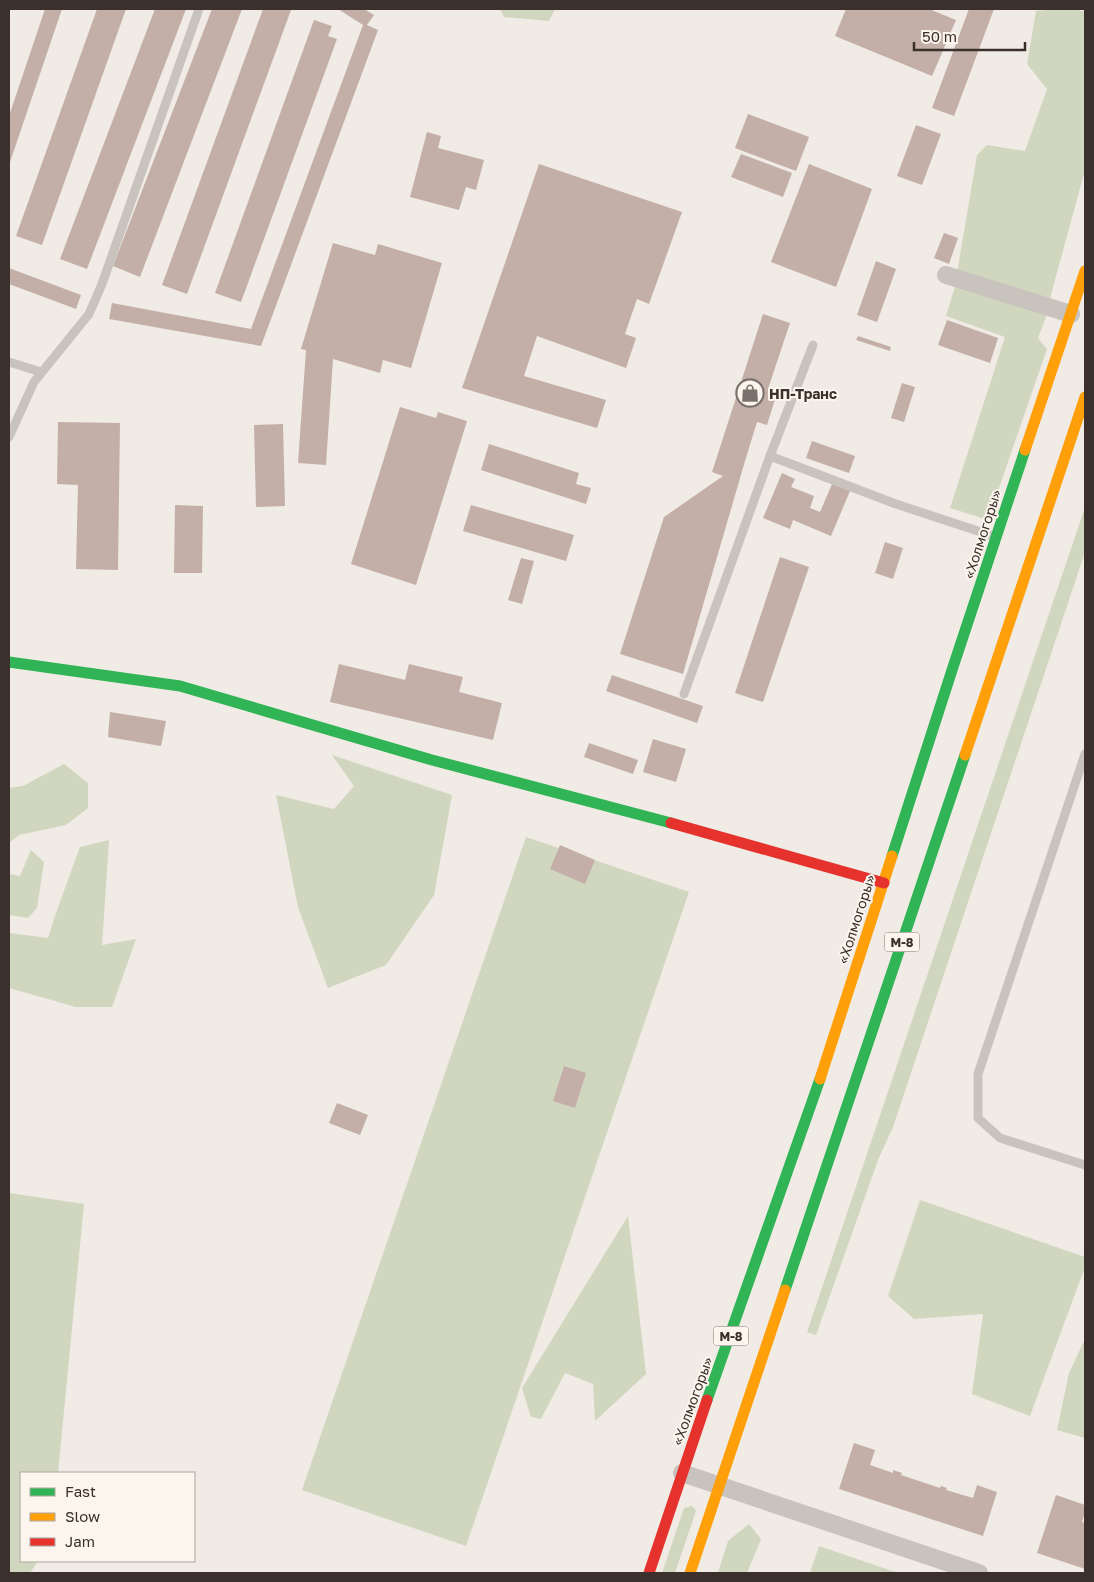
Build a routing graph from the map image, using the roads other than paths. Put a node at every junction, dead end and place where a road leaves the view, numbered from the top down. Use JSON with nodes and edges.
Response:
{"nodes":[{"id":1,"x":199,"y":9,"type":"edge"},
{"id":2,"x":1085,"y":272,"type":"edge"},
{"id":3,"x":946,"y":275,"type":"dead end"},
{"id":4,"x":1071,"y":314,"type":"junction"},
{"id":5,"x":813,"y":345,"type":"dead end"},
{"id":6,"x":9,"y":362,"type":"edge"},
{"id":7,"x":41,"y":372,"type":"junction"},
{"id":8,"x":1085,"y":397,"type":"edge"},
{"id":9,"x":9,"y":437,"type":"edge"},
{"id":10,"x":770,"y":456,"type":"junction"},
{"id":11,"x":996,"y":537,"type":"junction"},
{"id":12,"x":9,"y":662,"type":"edge"},
{"id":13,"x":684,"y":694,"type":"dead end"},
{"id":14,"x":1085,"y":754,"type":"edge"},
{"id":15,"x":884,"y":883,"type":"junction"},
{"id":16,"x":1085,"y":1165,"type":"edge"},
{"id":17,"x":682,"y":1473,"type":"junction"},
{"id":18,"x":719,"y":1486,"type":"junction"},
{"id":19,"x":649,"y":1573,"type":"edge"},
{"id":20,"x":690,"y":1573,"type":"edge"},
{"id":21,"x":980,"y":1573,"type":"edge"}],
"edges":[{"from":1,"to":7,"type":"lane"},
{"from":2,"to":4,"type":"main road","name":"«Холмогоры»","number":"М-8"},
{"from":3,"to":4,"type":"street"},
{"from":4,"to":11,"type":"main road","name":"«Холмогоры»","number":"М-8"},
{"from":5,"to":10,"type":"lane"},
{"from":6,"to":7,"type":"lane"},
{"from":7,"to":9,"type":"lane"},
{"from":8,"to":18,"type":"main road","number":"М-8"},
{"from":10,"to":11,"type":"lane"},
{"from":10,"to":13,"type":"lane"},
{"from":11,"to":15,"type":"main road","name":"«Холмогоры»","number":"М-8"},
{"from":12,"to":15,"type":"main road"},
{"from":14,"to":16,"type":"lane"},
{"from":15,"to":17,"type":"main road","name":"«Холмогоры»","number":"М-8"},
{"from":17,"to":18,"type":"street"},
{"from":17,"to":19,"type":"main road","name":"«Холмогоры»","number":"М-8"},
{"from":18,"to":20,"type":"main road","number":"М-8"},
{"from":18,"to":21,"type":"street"}]}
